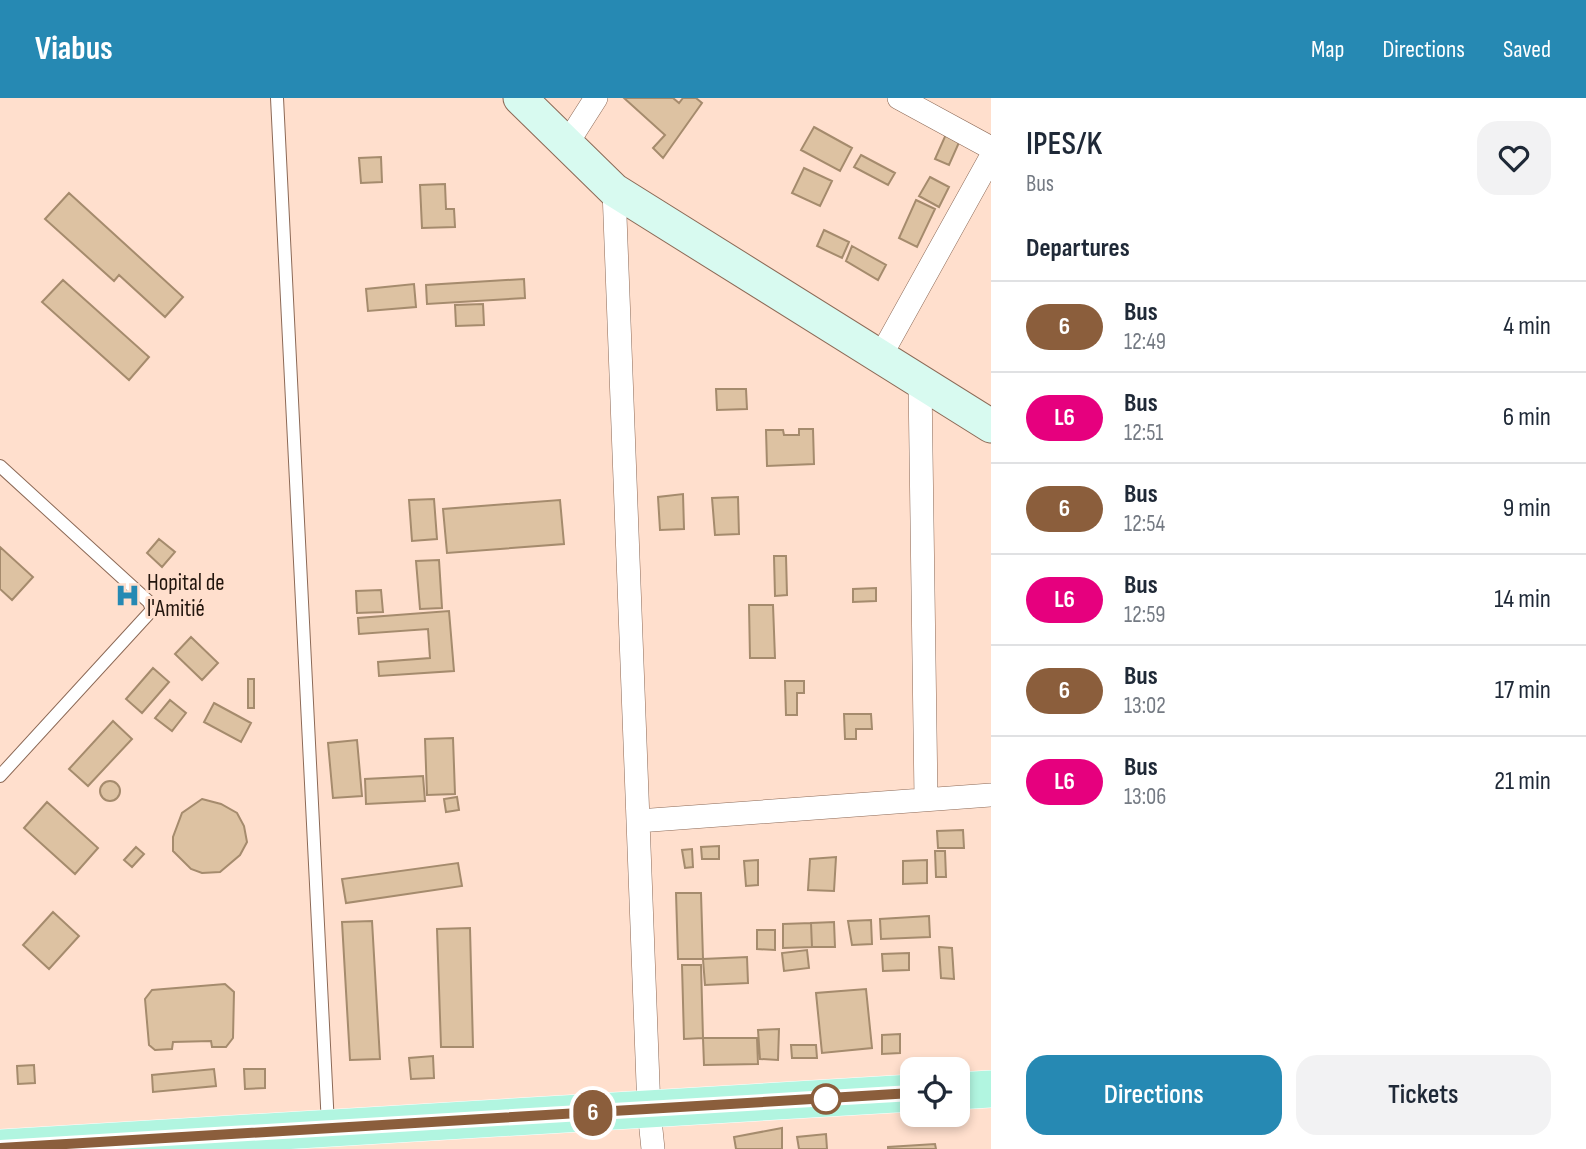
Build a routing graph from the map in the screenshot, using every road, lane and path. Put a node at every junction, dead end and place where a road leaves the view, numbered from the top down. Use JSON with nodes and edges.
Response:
{"nodes":[{"id":1,"x":277,"y":98,"type":"edge"},
{"id":2,"x":520,"y":98,"type":"edge"},
{"id":3,"x":596,"y":98,"type":"edge"},
{"id":4,"x":899,"y":98,"type":"edge"},
{"id":5,"x":566,"y":145,"type":"junction"},
{"id":6,"x":991,"y":148,"type":"edge"},
{"id":7,"x":991,"y":157,"type":"edge"},
{"id":8,"x":614,"y":190,"type":"junction"},
{"id":9,"x":880,"y":357,"type":"junction"},
{"id":10,"x":920,"y":382,"type":"junction"},
{"id":11,"x":991,"y":426,"type":"edge"},
{"id":12,"x":0,"y":466,"type":"edge"},
{"id":13,"x":0,"y":776,"type":"edge"},
{"id":14,"x":991,"y":795,"type":"edge"},
{"id":15,"x":926,"y":798,"type":"junction"},
{"id":16,"x":638,"y":821,"type":"junction"},
{"id":17,"x":991,"y":1089,"type":"edge"},
{"id":18,"x":970,"y":1090,"type":"edge"},
{"id":19,"x":900,"y":1094,"type":"edge"},
{"id":20,"x":649,"y":1110,"type":"junction"},
{"id":21,"x":328,"y":1130,"type":"junction"},
{"id":22,"x":80,"y":1146,"type":"edge"},
{"id":23,"x":0,"y":1148,"type":"edge"},
{"id":24,"x":653,"y":1149,"type":"edge"}],
"edges":[{"from":1,"to":21,"type":"lane"},
{"from":2,"to":5,"type":"street"},
{"from":3,"to":5,"type":"street"},
{"from":4,"to":6,"type":"street"},
{"from":5,"to":8,"type":"street"},
{"from":7,"to":9,"type":"street"},
{"from":8,"to":9,"type":"street"},
{"from":8,"to":16,"type":"street"},
{"from":9,"to":10,"type":"street"},
{"from":10,"to":11,"type":"street"},
{"from":10,"to":15,"type":"street"},
{"from":12,"to":13,"type":"lane"},
{"from":14,"to":15,"type":"street"},
{"from":15,"to":16,"type":"street"},
{"from":16,"to":20,"type":"street"},
{"from":17,"to":18,"type":"main road"},
{"from":19,"to":20,"type":"main road"},
{"from":20,"to":21,"type":"main road"},
{"from":20,"to":24,"type":"street"},
{"from":21,"to":22,"type":"main road"},
{"from":22,"to":23,"type":"main road"}]}
